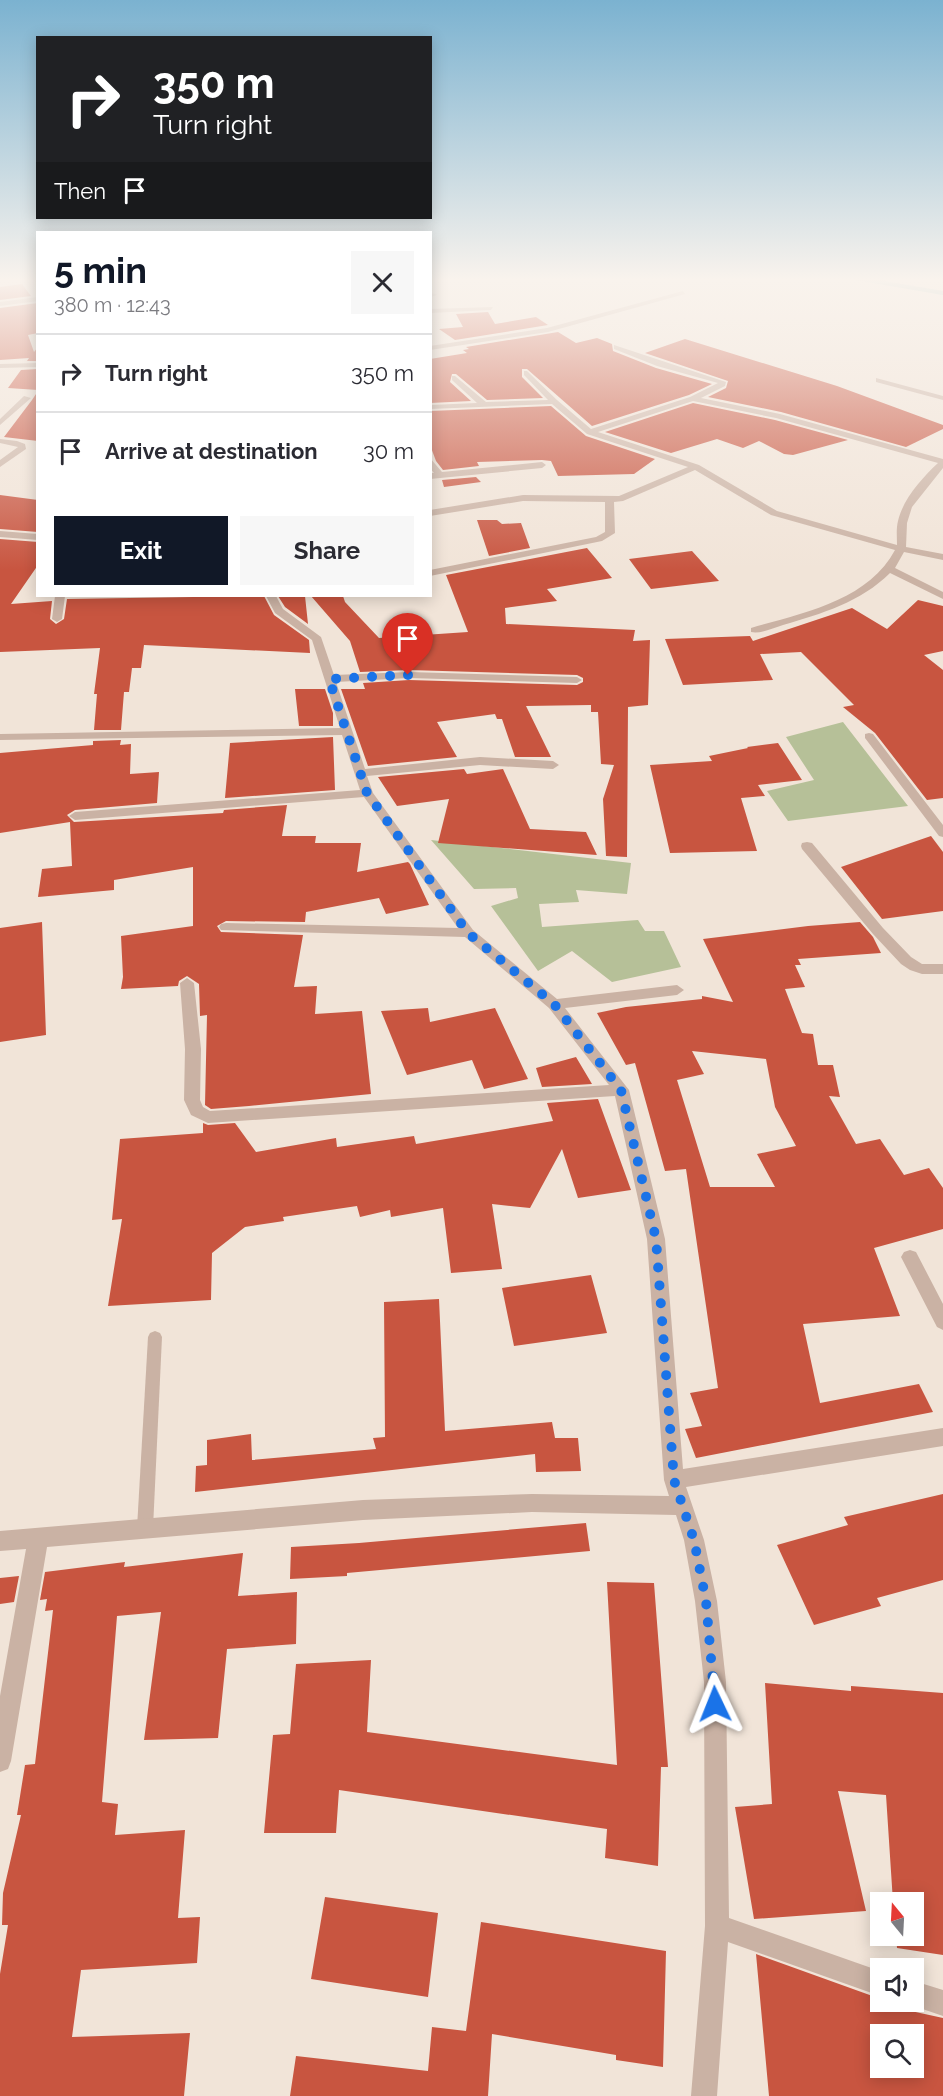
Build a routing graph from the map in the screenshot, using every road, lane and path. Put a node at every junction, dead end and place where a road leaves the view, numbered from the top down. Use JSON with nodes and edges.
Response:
{"nodes":[{"id":1,"x":529,"y":375,"type":"edge"},
{"id":2,"x":697,"y":375,"type":"edge"},
{"id":3,"x":455,"y":378,"type":"dead end"},
{"id":4,"x":879,"y":381,"type":"dead end"},
{"id":5,"x":27,"y":398,"type":"dead end"},
{"id":6,"x":943,"y":398,"type":"edge"},
{"id":7,"x":693,"y":399,"type":"junction"},
{"id":8,"x":554,"y":402,"type":"junction"},
{"id":9,"x":483,"y":404,"type":"junction"},
{"id":10,"x":432,"y":407,"type":"edge"},
{"id":11,"x":0,"y":423,"type":"edge"},
{"id":12,"x":590,"y":432,"type":"junction"},
{"id":13,"x":0,"y":441,"type":"edge"},
{"id":14,"x":943,"y":463,"type":"edge"},
{"id":15,"x":0,"y":464,"type":"edge"},
{"id":16,"x":542,"y":465,"type":"dead end"},
{"id":17,"x":696,"y":467,"type":"junction"},
{"id":18,"x":435,"y":476,"type":"edge"},
{"id":19,"x":609,"y":499,"type":"junction"},
{"id":20,"x":432,"y":513,"type":"edge"},
{"id":21,"x":0,"y":534,"type":"edge"},
{"id":22,"x":36,"y":537,"type":"edge"},
{"id":23,"x":901,"y":549,"type":"junction"},
{"id":24,"x":943,"y":557,"type":"edge"},
{"id":25,"x":890,"y":569,"type":"junction"},
{"id":26,"x":432,"y":573,"type":"edge"},
{"id":27,"x":943,"y":596,"type":"edge"},
{"id":28,"x":60,"y":597,"type":"edge"},
{"id":29,"x":272,"y":597,"type":"edge"},
{"id":30,"x":57,"y":619,"type":"dead end"},
{"id":31,"x":755,"y":630,"type":"dead end"},
{"id":32,"x":329,"y":679,"type":"junction"},
{"id":33,"x":577,"y":680,"type":"dead end"},
{"id":34,"x":347,"y":731,"type":"junction"},
{"id":35,"x":869,"y":736,"type":"dead end"},
{"id":36,"x":0,"y":737,"type":"edge"},
{"id":37,"x":553,"y":765,"type":"dead end"},
{"id":38,"x":362,"y":773,"type":"junction"},
{"id":39,"x":367,"y":793,"type":"junction"},
{"id":40,"x":75,"y":816,"type":"dead end"},
{"id":41,"x":943,"y":833,"type":"edge"},
{"id":42,"x":807,"y":846,"type":"dead end"},
{"id":43,"x":226,"y":927,"type":"dead end"},
{"id":44,"x":468,"y":933,"type":"junction"},
{"id":45,"x":943,"y":969,"type":"edge"},
{"id":46,"x":187,"y":983,"type":"dead end"},
{"id":47,"x":677,"y":990,"type":"dead end"},
{"id":48,"x":554,"y":1004,"type":"junction"},
{"id":49,"x":621,"y":1090,"type":"junction"},
{"id":50,"x":910,"y":1257,"type":"dead end"},
{"id":51,"x":943,"y":1322,"type":"edge"},
{"id":52,"x":155,"y":1337,"type":"dead end"},
{"id":53,"x":943,"y":1437,"type":"edge"},
{"id":54,"x":674,"y":1480,"type":"junction"},
{"id":55,"x":681,"y":1506,"type":"junction"},
{"id":56,"x":145,"y":1528,"type":"junction"},
{"id":57,"x":38,"y":1538,"type":"junction"},
{"id":58,"x":0,"y":1541,"type":"edge"},
{"id":59,"x":0,"y":1761,"type":"edge"},
{"id":60,"x":717,"y":1926,"type":"junction"},
{"id":61,"x":870,"y":1980,"type":"edge"},
{"id":62,"x":924,"y":1997,"type":"edge"},
{"id":63,"x":943,"y":2003,"type":"edge"},
{"id":64,"x":704,"y":2096,"type":"edge"}],
"edges":[{"from":1,"to":8,"type":"street"},
{"from":2,"to":7,"type":"street"},
{"from":3,"to":9,"type":"street"},
{"from":4,"to":6,"type":"street"},
{"from":5,"to":11,"type":"street"},
{"from":7,"to":12,"type":"street"},
{"from":7,"to":14,"type":"street"},
{"from":8,"to":9,"type":"street"},
{"from":8,"to":12,"type":"street"},
{"from":9,"to":10,"type":"street"},
{"from":12,"to":17,"type":"street"},
{"from":13,"to":15,"type":"street"},
{"from":14,"to":23,"type":"street"},
{"from":16,"to":18,"type":"street"},
{"from":17,"to":19,"type":"street"},
{"from":17,"to":23,"type":"street"},
{"from":19,"to":20,"type":"street"},
{"from":19,"to":26,"type":"street"},
{"from":21,"to":22,"type":"street"},
{"from":23,"to":24,"type":"street"},
{"from":23,"to":25,"type":"street"},
{"from":25,"to":27,"type":"street"},
{"from":25,"to":31,"type":"street"},
{"from":28,"to":30,"type":"street"},
{"from":29,"to":32,"type":"street"},
{"from":32,"to":33,"type":"street"},
{"from":32,"to":34,"type":"street"},
{"from":34,"to":36,"type":"street"},
{"from":34,"to":38,"type":"street"},
{"from":35,"to":41,"type":"street"},
{"from":37,"to":38,"type":"street"},
{"from":38,"to":39,"type":"street"},
{"from":39,"to":40,"type":"street"},
{"from":39,"to":44,"type":"street"},
{"from":42,"to":45,"type":"street"},
{"from":43,"to":44,"type":"street"},
{"from":44,"to":48,"type":"street"},
{"from":46,"to":49,"type":"street"},
{"from":47,"to":48,"type":"street"},
{"from":48,"to":49,"type":"street"},
{"from":49,"to":54,"type":"street"},
{"from":50,"to":51,"type":"street"},
{"from":52,"to":56,"type":"lane"},
{"from":53,"to":54,"type":"street"},
{"from":54,"to":55,"type":"street"},
{"from":55,"to":56,"type":"street"},
{"from":55,"to":60,"type":"street"},
{"from":56,"to":57,"type":"street"},
{"from":57,"to":58,"type":"street"},
{"from":57,"to":59,"type":"street"},
{"from":60,"to":61,"type":"street"},
{"from":60,"to":64,"type":"street"},
{"from":62,"to":63,"type":"street"}]}
